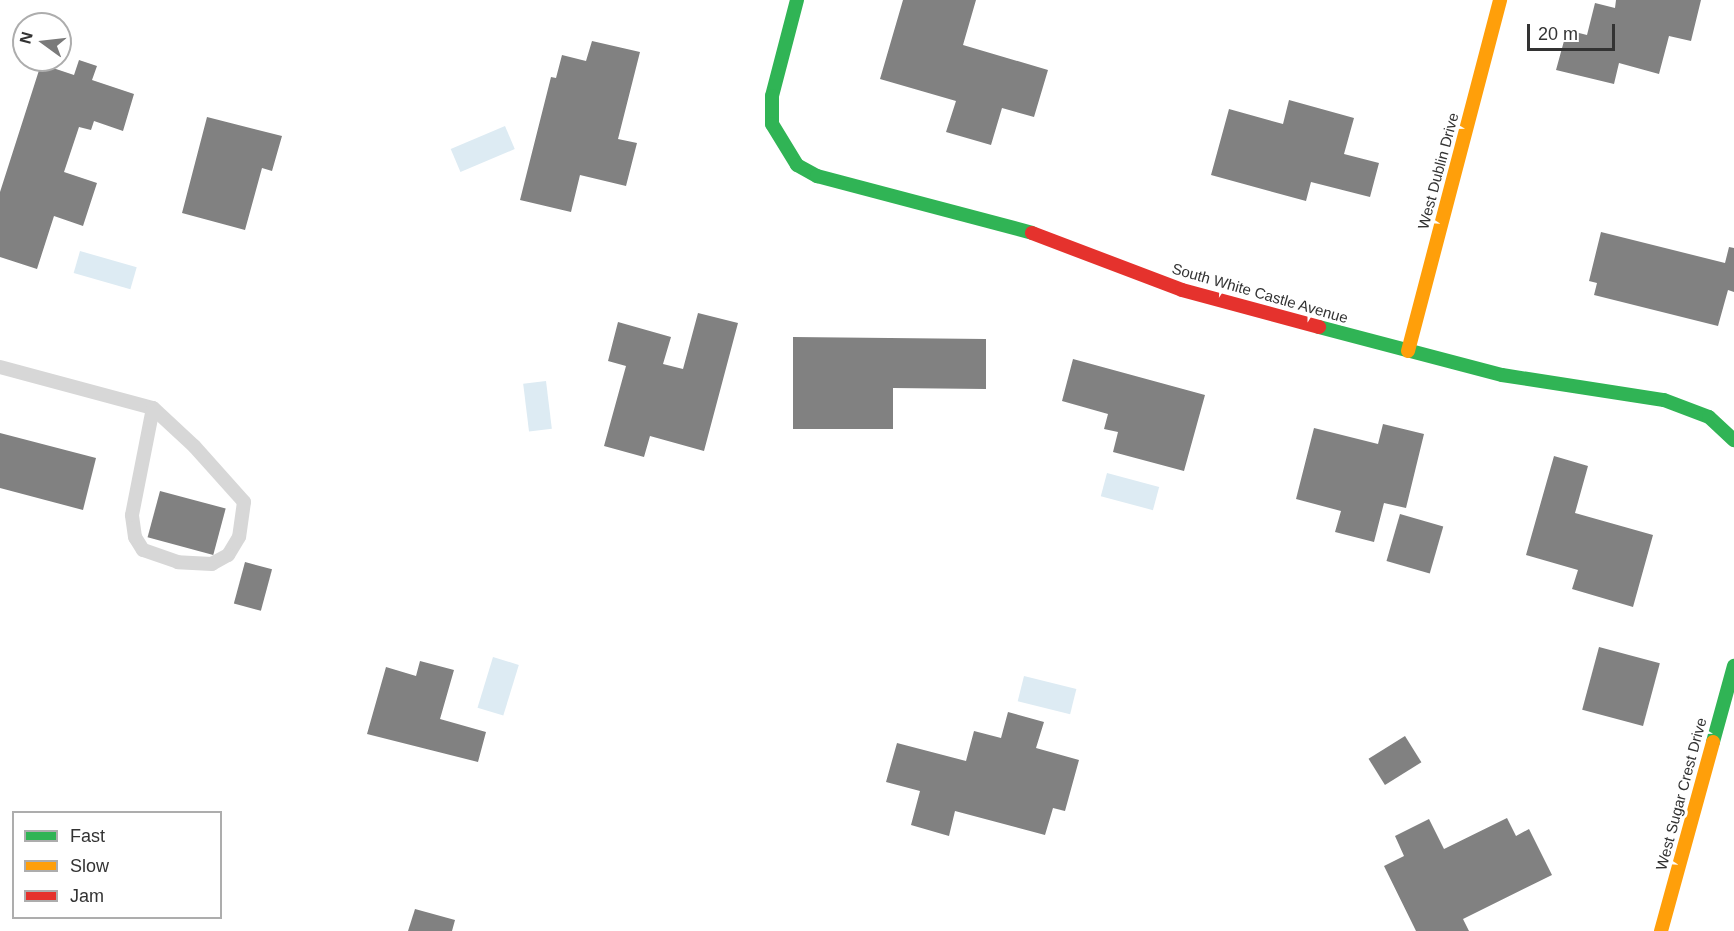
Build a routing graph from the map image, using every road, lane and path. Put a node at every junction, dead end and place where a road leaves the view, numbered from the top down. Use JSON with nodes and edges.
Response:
{"nodes":[{"id":1,"x":797,"y":0,"type":"edge"},
{"id":2,"x":1500,"y":0,"type":"edge"},
{"id":3,"x":1408,"y":351,"type":"junction"},
{"id":4,"x":0,"y":367,"type":"edge"},
{"id":5,"x":153,"y":408,"type":"junction"},
{"id":6,"x":1734,"y":440,"type":"edge"},
{"id":7,"x":1734,"y":666,"type":"edge"},
{"id":8,"x":1661,"y":931,"type":"edge"}],
"edges":[{"from":1,"to":3,"type":"street","name":"South White Castle Avenue"},
{"from":2,"to":3,"type":"street","name":"West Dublin Drive"},
{"from":3,"to":6,"type":"street","name":"South White Castle Avenue"},
{"from":4,"to":5,"type":"lane"},
{"from":5,"to":5,"type":"lane"},
{"from":7,"to":8,"type":"street","name":"West Sugar Crest Drive"}]}
